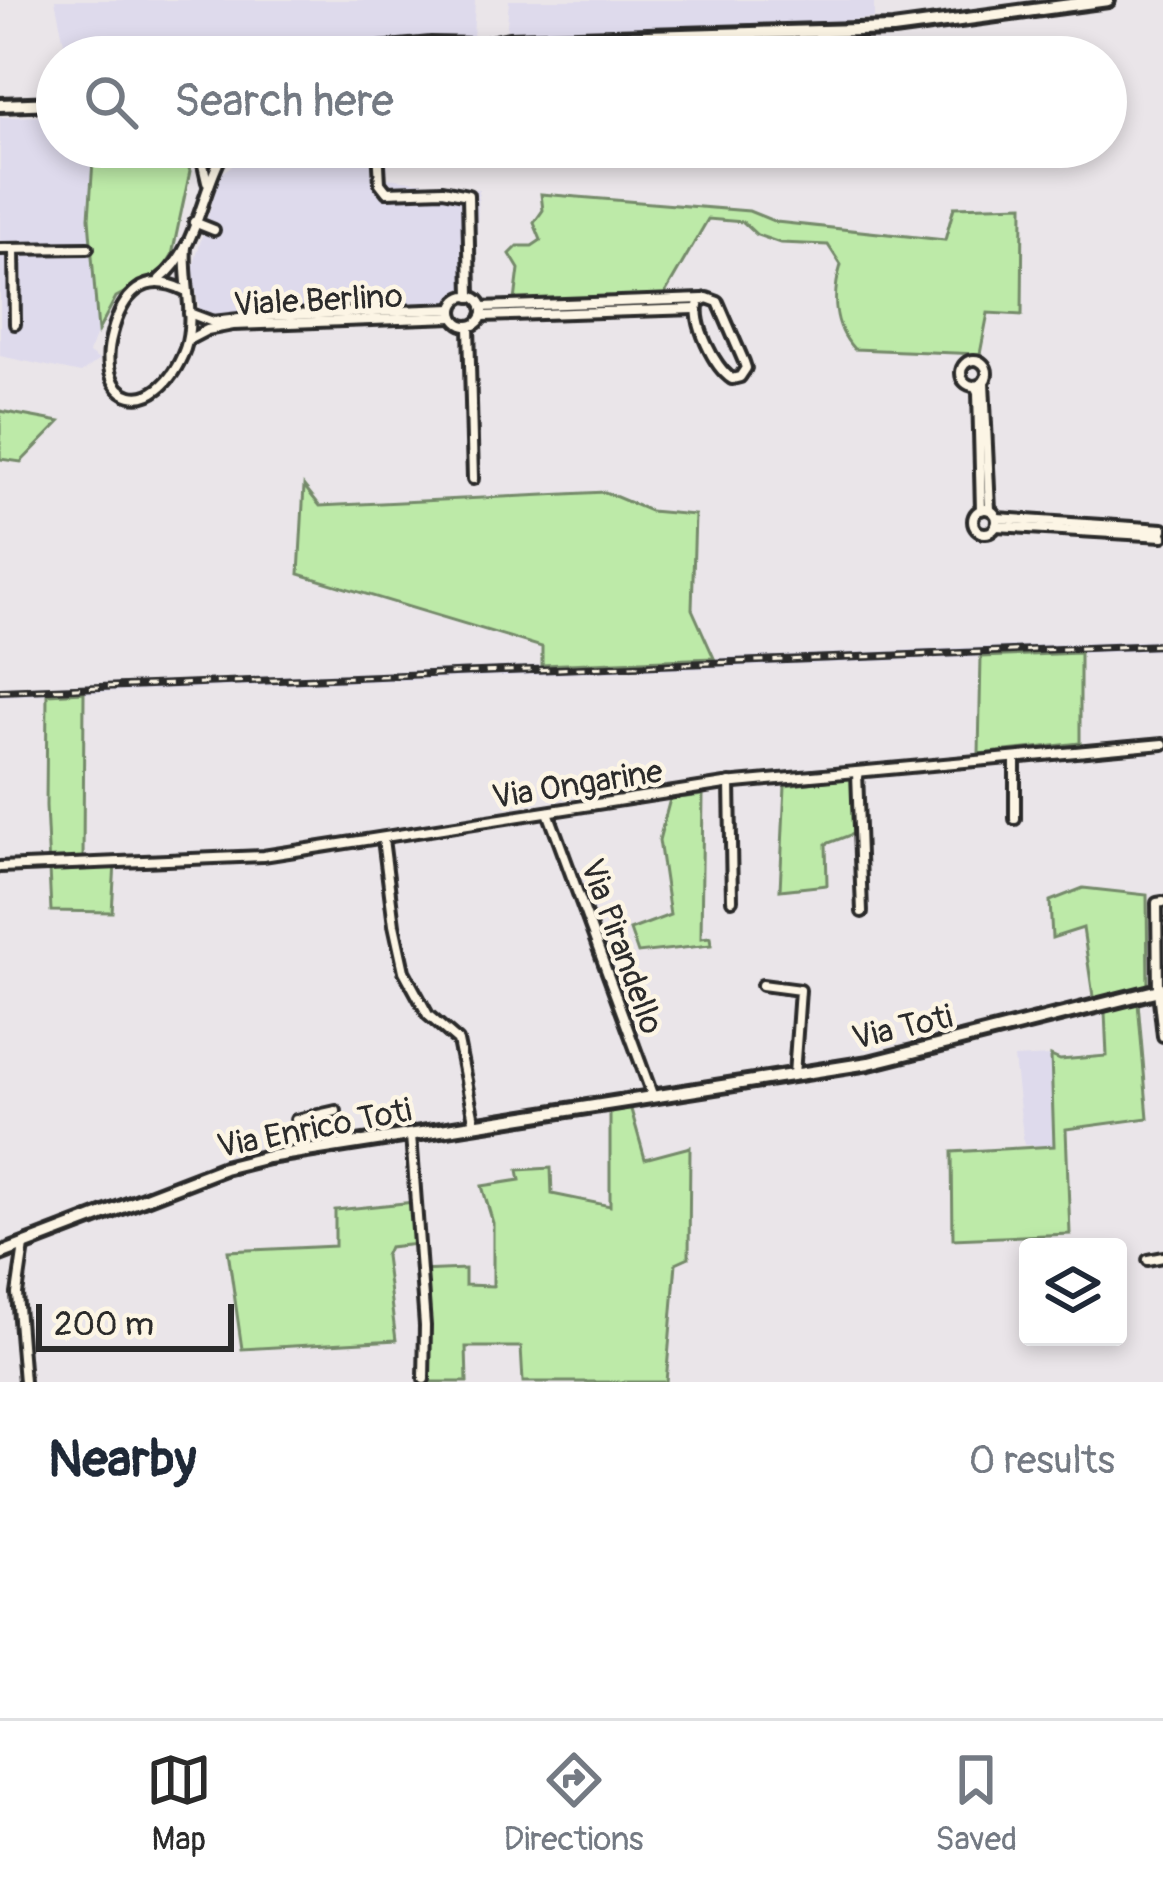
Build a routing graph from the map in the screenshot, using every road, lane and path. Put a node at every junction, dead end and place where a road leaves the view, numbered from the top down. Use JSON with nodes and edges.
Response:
{"nodes":[{"id":1,"x":1108,"y":0,"type":"edge"},
{"id":2,"x":686,"y":36,"type":"edge"},
{"id":3,"x":36,"y":104,"type":"edge"},
{"id":4,"x":0,"y":105,"type":"edge"},
{"id":5,"x":204,"y":168,"type":"edge"},
{"id":6,"x":215,"y":168,"type":"edge"},
{"id":7,"x":379,"y":168,"type":"edge"},
{"id":8,"x":207,"y":183,"type":"junction"},
{"id":9,"x":194,"y":222,"type":"junction"},
{"id":10,"x":214,"y":230,"type":"dead end"},
{"id":11,"x":186,"y":246,"type":"junction"},
{"id":12,"x":14,"y":248,"type":"junction"},
{"id":13,"x":88,"y":248,"type":"dead end"},
{"id":14,"x":0,"y":249,"type":"edge"},
{"id":15,"x":160,"y":279,"type":"junction"},
{"id":16,"x":184,"y":290,"type":"junction"},
{"id":17,"x":470,"y":297,"type":"junction"},
{"id":18,"x":703,"y":299,"type":"junction"},
{"id":19,"x":695,"y":310,"type":"junction"},
{"id":20,"x":482,"y":311,"type":"junction"},
{"id":21,"x":189,"y":313,"type":"junction"},
{"id":22,"x":454,"y":313,"type":"junction"},
{"id":23,"x":15,"y":324,"type":"dead end"},
{"id":24,"x":469,"y":326,"type":"junction"},
{"id":25,"x":187,"y":340,"type":"junction"},
{"id":26,"x":979,"y":384,"type":"dead end"},
{"id":27,"x":473,"y":479,"type":"dead end"},
{"id":28,"x":1163,"y":533,"type":"edge"},
{"id":29,"x":1163,"y":744,"type":"edge"},
{"id":30,"x":1016,"y":759,"type":"junction"},
{"id":31,"x":857,"y":772,"type":"junction"},
{"id":32,"x":730,"y":783,"type":"junction"},
{"id":33,"x":548,"y":812,"type":"junction"},
{"id":34,"x":1016,"y":819,"type":"dead end"},
{"id":35,"x":383,"y":838,"type":"junction"},
{"id":36,"x":0,"y":867,"type":"edge"},
{"id":37,"x":732,"y":900,"type":"dead end"},
{"id":38,"x":1163,"y":902,"type":"edge"},
{"id":39,"x":862,"y":911,"type":"dead end"},
{"id":40,"x":762,"y":985,"type":"dead end"},
{"id":41,"x":1160,"y":990,"type":"edge"},
{"id":42,"x":1163,"y":1036,"type":"edge"},
{"id":43,"x":794,"y":1075,"type":"junction"},
{"id":44,"x":652,"y":1098,"type":"junction"},
{"id":45,"x":336,"y":1111,"type":"dead end"},
{"id":46,"x":475,"y":1125,"type":"junction"},
{"id":47,"x":411,"y":1135,"type":"junction"},
{"id":48,"x":301,"y":1152,"type":"junction"},
{"id":49,"x":24,"y":1246,"type":"junction"},
{"id":50,"x":0,"y":1255,"type":"edge"},
{"id":51,"x":1163,"y":1257,"type":"edge"},
{"id":52,"x":1148,"y":1260,"type":"dead end"},
{"id":53,"x":424,"y":1378,"type":"dead end"},
{"id":54,"x":24,"y":1382,"type":"edge"}],
"edges":[{"from":1,"to":2,"type":"main road"},
{"from":3,"to":4,"type":"main road"},
{"from":5,"to":8,"type":"street"},
{"from":6,"to":8,"type":"street"},
{"from":7,"to":17,"type":"street"},
{"from":8,"to":9,"type":"street"},
{"from":9,"to":10,"type":"street"},
{"from":9,"to":11,"type":"street"},
{"from":11,"to":15,"type":"street"},
{"from":11,"to":16,"type":"street"},
{"from":12,"to":13,"type":"street"},
{"from":12,"to":14,"type":"street"},
{"from":12,"to":23,"type":"street"},
{"from":15,"to":16,"type":"street"},
{"from":15,"to":25,"type":"street"},
{"from":16,"to":21,"type":"street"},
{"from":17,"to":20,"type":"street"},
{"from":17,"to":22,"type":"street"},
{"from":18,"to":19,"type":"street"},
{"from":18,"to":19,"type":"street"},
{"from":18,"to":20,"type":"street"},
{"from":19,"to":20,"type":"street"},
{"from":20,"to":24,"type":"street"},
{"from":21,"to":22,"type":"street","name":"Viale Berlino"},
{"from":21,"to":25,"type":"street"},
{"from":22,"to":24,"type":"street"},
{"from":22,"to":25,"type":"street","name":"Viale Berlino"},
{"from":24,"to":27,"type":"street"},
{"from":26,"to":28,"type":"street"},
{"from":29,"to":30,"type":"street","name":"Via Ongarine"},
{"from":30,"to":31,"type":"street","name":"Via Ongarine"},
{"from":30,"to":34,"type":"street"},
{"from":31,"to":32,"type":"street","name":"Via Ongarine"},
{"from":31,"to":39,"type":"street"},
{"from":32,"to":33,"type":"street","name":"Via Ongarine"},
{"from":32,"to":37,"type":"street"},
{"from":33,"to":35,"type":"street","name":"Via Ongarine"},
{"from":33,"to":44,"type":"street","name":"Via Pirandello"},
{"from":35,"to":36,"type":"street","name":"Via Ongarine"},
{"from":35,"to":46,"type":"street"},
{"from":38,"to":41,"type":"street"},
{"from":40,"to":43,"type":"street"},
{"from":41,"to":42,"type":"street"},
{"from":41,"to":43,"type":"main road","name":"Via Toti"},
{"from":43,"to":44,"type":"main road","name":"Via Toti"},
{"from":44,"to":46,"type":"main road","name":"Via Enrico Toti"},
{"from":45,"to":48,"type":"street"},
{"from":46,"to":47,"type":"main road","name":"Via Enrico Toti"},
{"from":47,"to":48,"type":"main road","name":"Via Enrico Toti"},
{"from":47,"to":53,"type":"street"},
{"from":48,"to":49,"type":"main road","name":"Via Enrico Toti"},
{"from":49,"to":50,"type":"main road","name":"Via Enrico Toti"},
{"from":49,"to":54,"type":"street"},
{"from":51,"to":52,"type":"street"}]}
